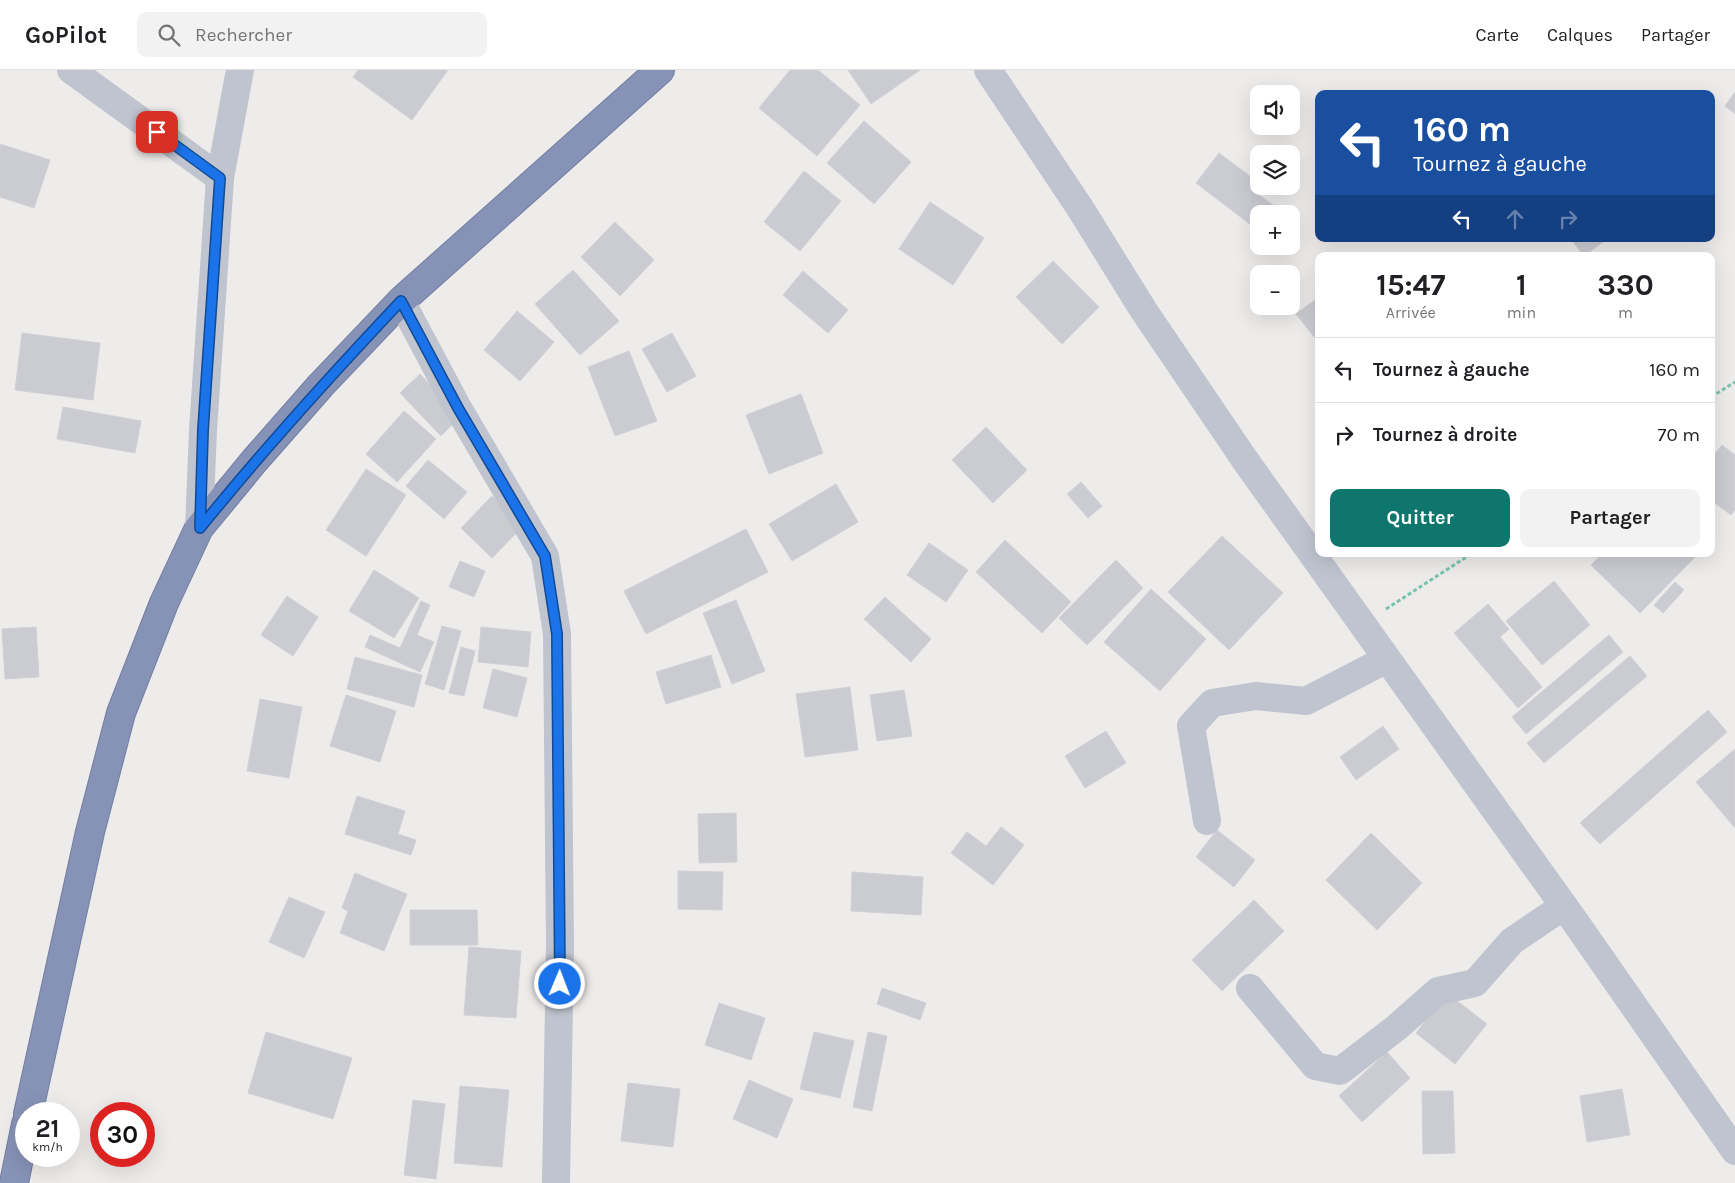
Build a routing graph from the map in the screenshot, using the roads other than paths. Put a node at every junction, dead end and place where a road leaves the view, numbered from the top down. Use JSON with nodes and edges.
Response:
{"nodes":[{"id":1,"x":71,"y":70,"type":"edge"},
{"id":2,"x":240,"y":70,"type":"edge"},
{"id":3,"x":660,"y":70,"type":"edge"},
{"id":4,"x":988,"y":70,"type":"edge"},
{"id":5,"x":220,"y":178,"type":"junction"},
{"id":6,"x":401,"y":301,"type":"junction"},
{"id":7,"x":200,"y":528,"type":"junction"},
{"id":8,"x":1387,"y":659,"type":"junction"},
{"id":9,"x":1207,"y":822,"type":"dead end"},
{"id":10,"x":1564,"y":906,"type":"junction"},
{"id":11,"x":1250,"y":988,"type":"dead end"},
{"id":12,"x":31,"y":1102,"type":"edge"},
{"id":13,"x":1735,"y":1151,"type":"edge"},
{"id":14,"x":17,"y":1167,"type":"edge"},
{"id":15,"x":14,"y":1183,"type":"edge"},
{"id":16,"x":556,"y":1183,"type":"edge"}],
"edges":[{"from":1,"to":5,"type":"street"},
{"from":2,"to":5,"type":"street"},
{"from":3,"to":6,"type":"highway"},
{"from":4,"to":8,"type":"street"},
{"from":5,"to":7,"type":"street"},
{"from":6,"to":7,"type":"highway"},
{"from":6,"to":16,"type":"street"},
{"from":7,"to":12,"type":"highway"},
{"from":8,"to":9,"type":"street"},
{"from":8,"to":10,"type":"street"},
{"from":10,"to":11,"type":"street"},
{"from":10,"to":13,"type":"street"},
{"from":14,"to":15,"type":"highway"}]}
